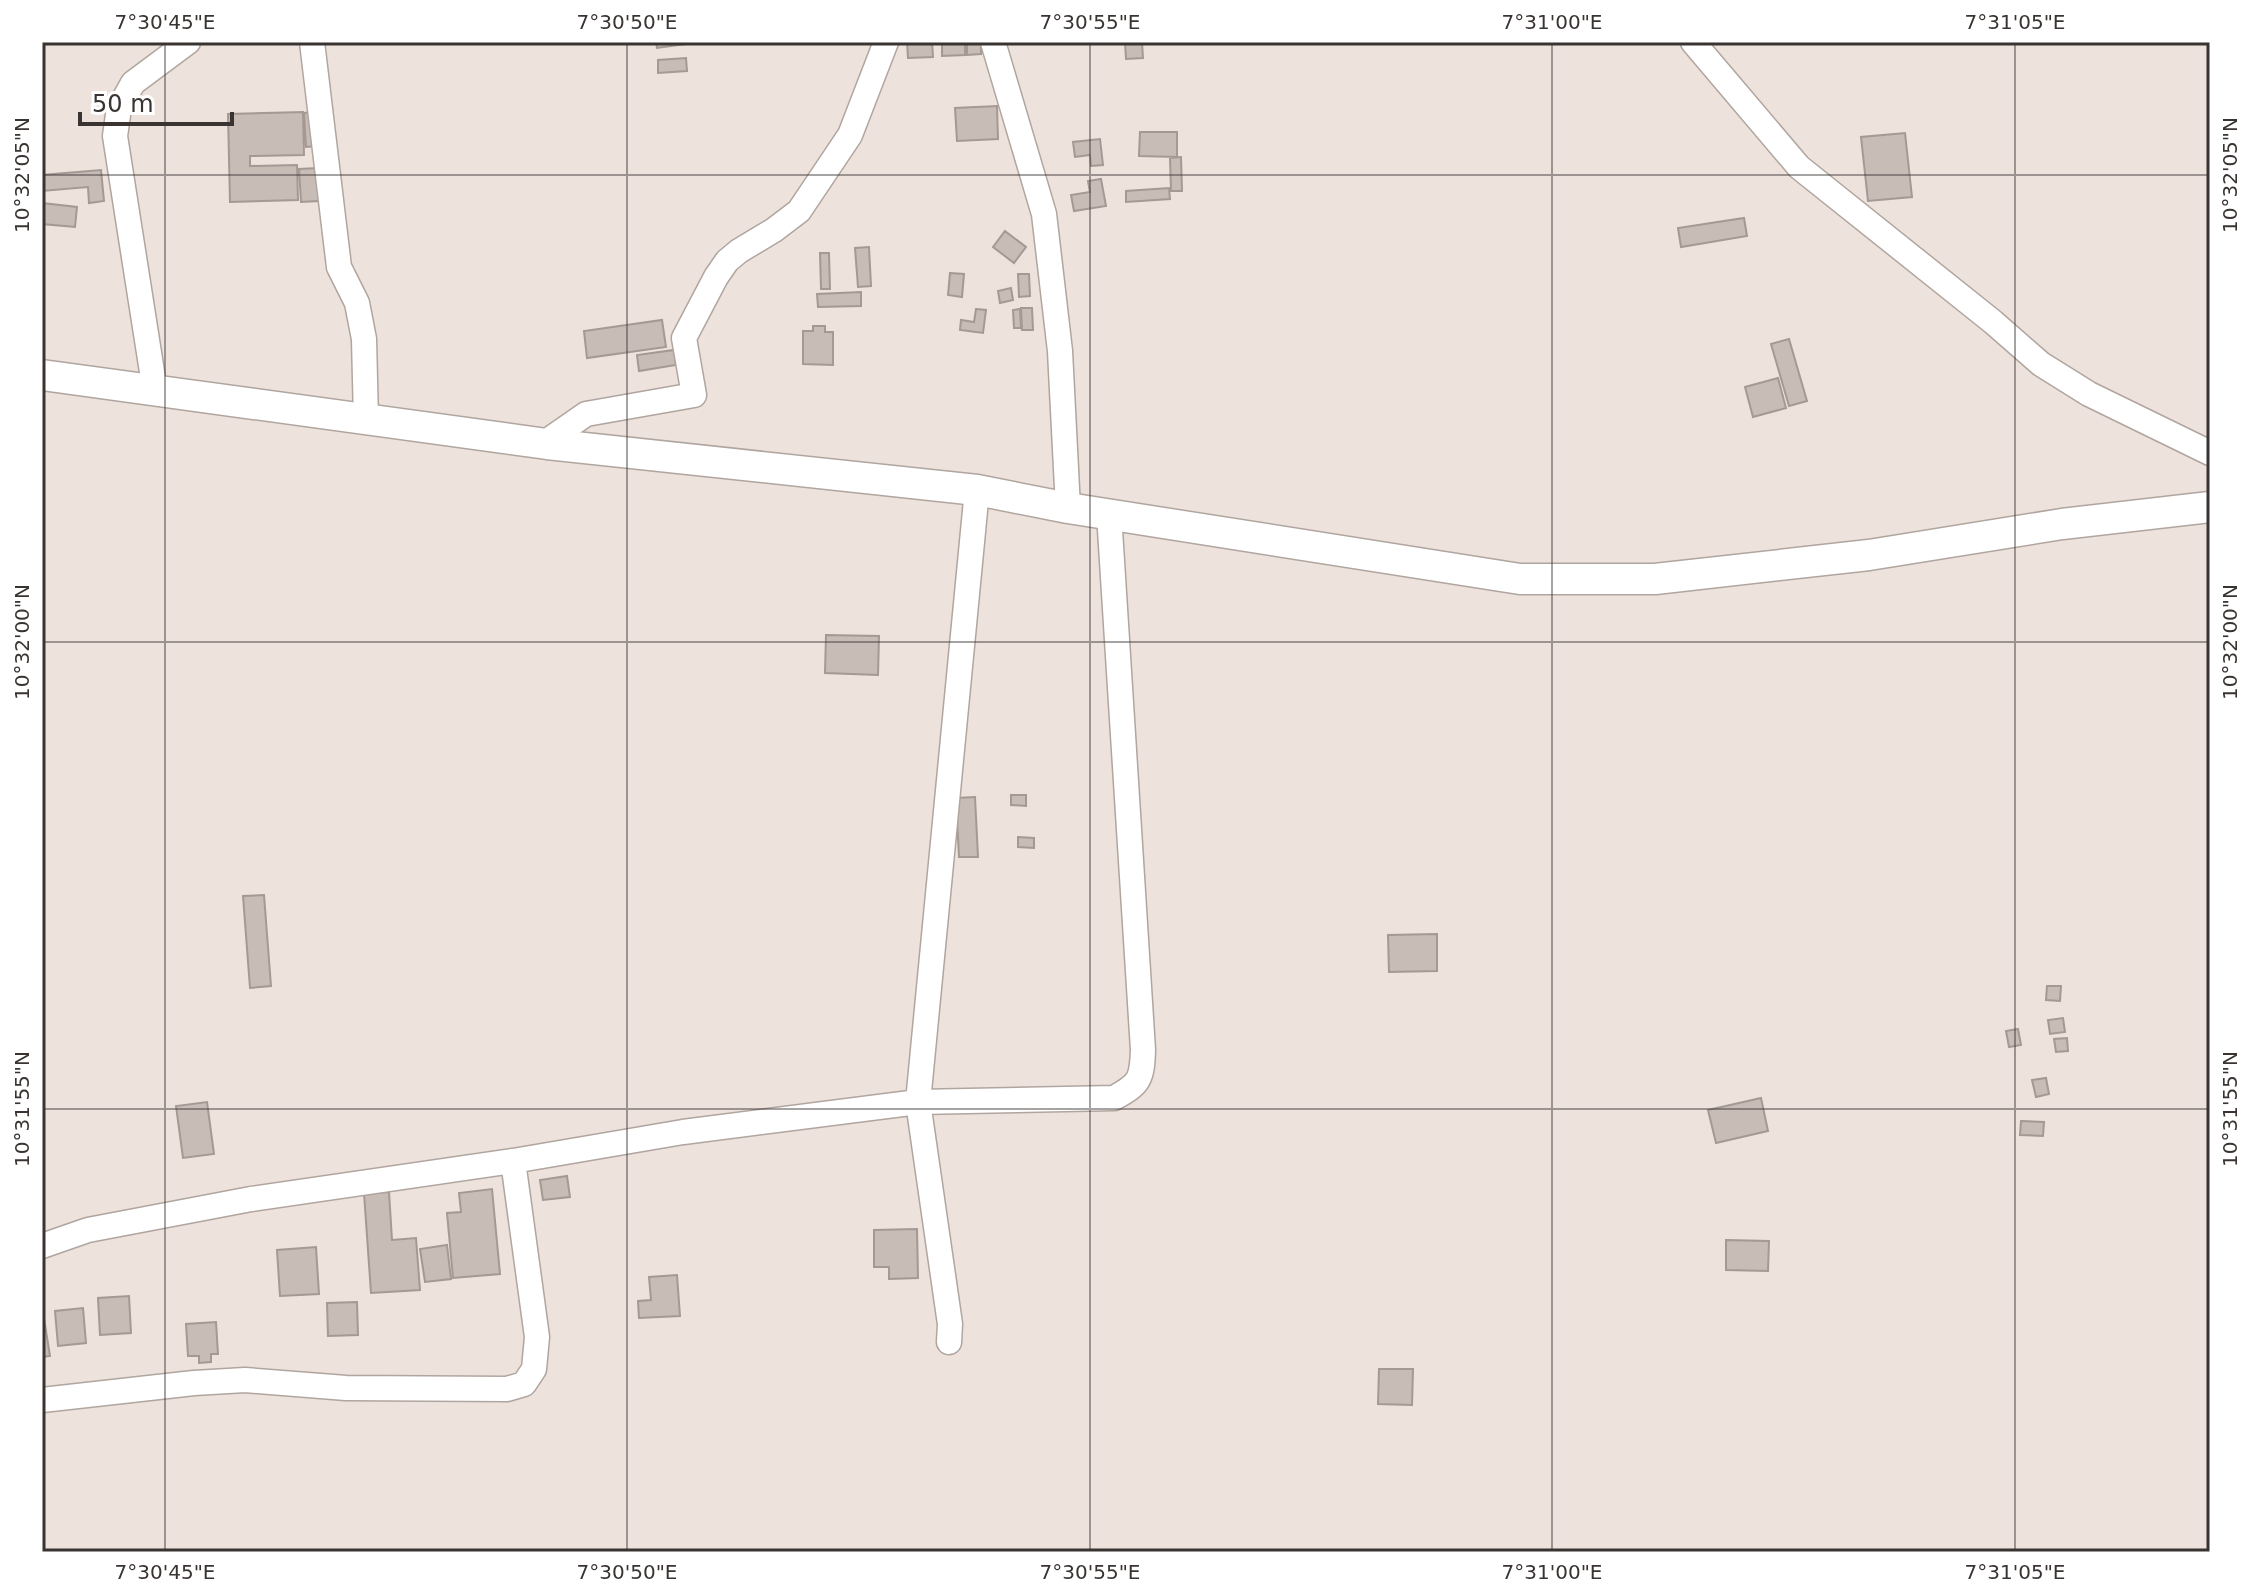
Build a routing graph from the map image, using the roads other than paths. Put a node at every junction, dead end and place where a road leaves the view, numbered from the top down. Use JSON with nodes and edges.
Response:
{"nodes":[{"id":1,"x":188,"y":42,"type":"edge"},
{"id":2,"x":312,"y":42,"type":"edge"},
{"id":3,"x":886,"y":42,"type":"edge"},
{"id":4,"x":993,"y":42,"type":"edge"},
{"id":5,"x":1693,"y":42,"type":"edge"},
{"id":6,"x":42,"y":375,"type":"edge"},
{"id":7,"x":155,"y":391,"type":"junction"},
{"id":8,"x":366,"y":420,"type":"junction"},
{"id":9,"x":547,"y":444,"type":"junction"},
{"id":10,"x":2210,"y":453,"type":"edge"},
{"id":11,"x":977,"y":490,"type":"junction"},
{"id":12,"x":2210,"y":507,"type":"edge"},
{"id":13,"x":1068,"y":508,"type":"junction"},
{"id":14,"x":1109,"y":514,"type":"junction"},
{"id":15,"x":918,"y":1102,"type":"junction"},
{"id":16,"x":513,"y":1161,"type":"junction"},
{"id":17,"x":42,"y":1246,"type":"edge"},
{"id":18,"x":949,"y":1342,"type":"dead end"},
{"id":19,"x":42,"y":1400,"type":"edge"}],
"edges":[{"from":1,"to":7,"type":"street"},
{"from":2,"to":8,"type":"street"},
{"from":3,"to":9,"type":"street"},
{"from":4,"to":13,"type":"street"},
{"from":5,"to":10,"type":"street"},
{"from":6,"to":7,"type":"street"},
{"from":7,"to":8,"type":"street"},
{"from":8,"to":9,"type":"street"},
{"from":9,"to":11,"type":"street"},
{"from":11,"to":13,"type":"street"},
{"from":11,"to":15,"type":"street"},
{"from":12,"to":14,"type":"street"},
{"from":13,"to":14,"type":"street"},
{"from":14,"to":15,"type":"street"},
{"from":15,"to":16,"type":"street"},
{"from":15,"to":18,"type":"street"},
{"from":16,"to":17,"type":"street"},
{"from":16,"to":19,"type":"street"}]}
